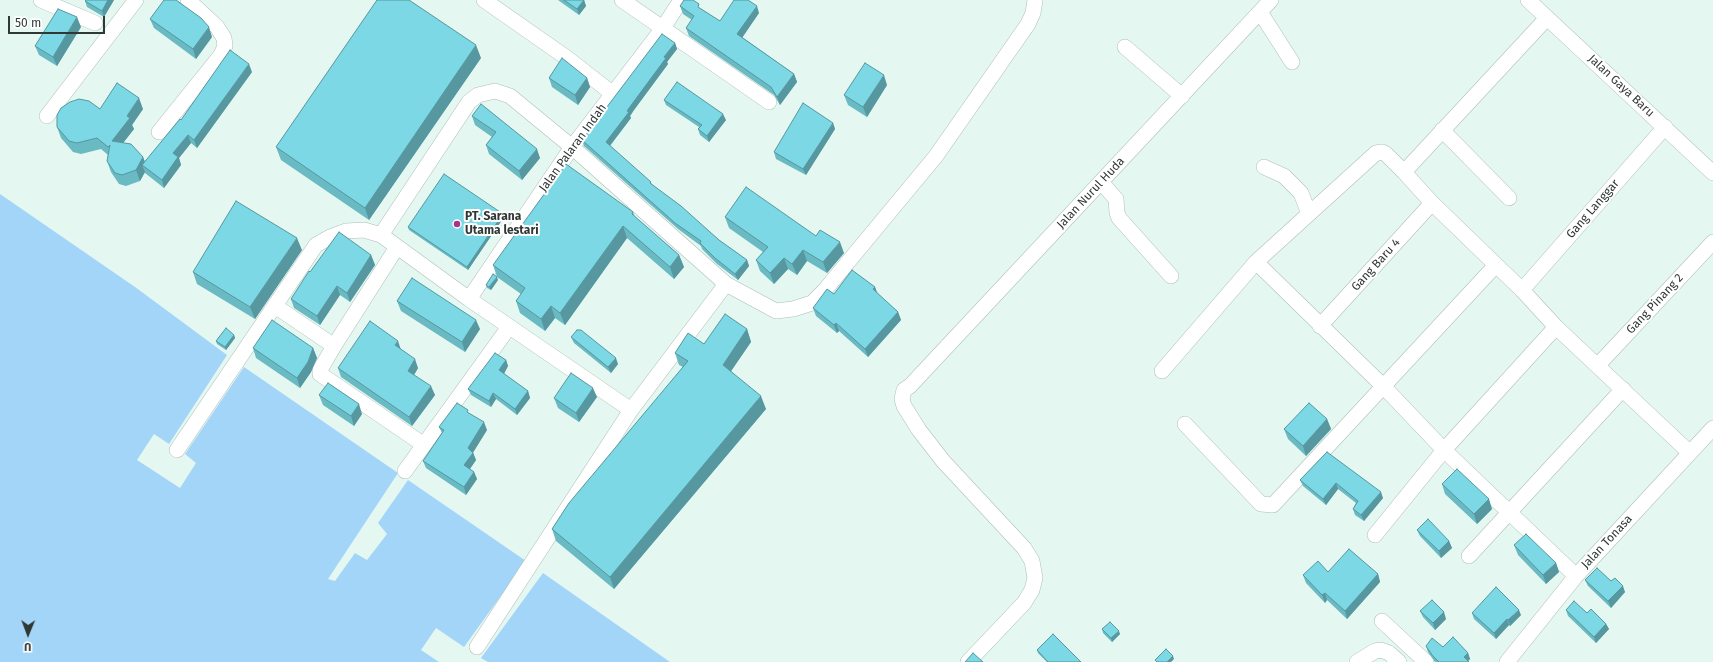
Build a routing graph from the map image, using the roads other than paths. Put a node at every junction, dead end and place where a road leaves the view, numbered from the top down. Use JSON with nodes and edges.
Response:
{"nodes":[{"id":1,"x":41,"y":0,"type":"edge"},
{"id":2,"x":136,"y":0,"type":"edge"},
{"id":3,"x":188,"y":0,"type":"edge"},
{"id":4,"x":484,"y":0,"type":"edge"},
{"id":5,"x":622,"y":0,"type":"edge"},
{"id":6,"x":681,"y":0,"type":"edge"},
{"id":7,"x":1035,"y":0,"type":"edge"},
{"id":8,"x":1271,"y":0,"type":"edge"},
{"id":9,"x":1528,"y":0,"type":"edge"},
{"id":10,"x":1260,"y":12,"type":"junction"},
{"id":11,"x":1547,"y":18,"type":"junction"},
{"id":12,"x":95,"y":23,"type":"dead end"},
{"id":13,"x":663,"y":28,"type":"junction"},
{"id":14,"x":1125,"y":47,"type":"dead end"},
{"id":15,"x":1292,"y":62,"type":"dead end"},
{"id":16,"x":613,"y":94,"type":"junction"},
{"id":17,"x":1182,"y":96,"type":"junction"},
{"id":18,"x":769,"y":102,"type":"dead end"},
{"id":19,"x":47,"y":116,"type":"dead end"},
{"id":20,"x":1665,"y":127,"type":"junction"},
{"id":21,"x":1442,"y":130,"type":"junction"},
{"id":22,"x":159,"y":132,"type":"dead end"},
{"id":23,"x":572,"y":147,"type":"junction"},
{"id":24,"x":1264,"y":167,"type":"dead end"},
{"id":25,"x":1404,"y":172,"type":"junction"},
{"id":26,"x":1713,"y":173,"type":"edge"},
{"id":27,"x":1101,"y":182,"type":"junction"},
{"id":28,"x":1509,"y":198,"type":"dead end"},
{"id":29,"x":1432,"y":204,"type":"junction"},
{"id":30,"x":1309,"y":214,"type":"junction"},
{"id":31,"x":381,"y":235,"type":"junction"},
{"id":32,"x":1713,"y":242,"type":"edge"},
{"id":33,"x":397,"y":247,"type":"junction"},
{"id":34,"x":1256,"y":262,"type":"junction"},
{"id":35,"x":1496,"y":265,"type":"junction"},
{"id":36,"x":1171,"y":276,"type":"dead end"},
{"id":37,"x":726,"y":284,"type":"junction"},
{"id":38,"x":1522,"y":290,"type":"junction"},
{"id":39,"x":469,"y":299,"type":"junction"},
{"id":40,"x":275,"y":306,"type":"junction"},
{"id":41,"x":1320,"y":326,"type":"junction"},
{"id":42,"x":509,"y":327,"type":"junction"},
{"id":43,"x":1556,"y":327,"type":"junction"},
{"id":44,"x":334,"y":346,"type":"junction"},
{"id":45,"x":1598,"y":365,"type":"junction"},
{"id":46,"x":1162,"y":371,"type":"dead end"},
{"id":47,"x":1383,"y":386,"type":"junction"},
{"id":48,"x":1624,"y":389,"type":"junction"},
{"id":49,"x":631,"y":410,"type":"junction"},
{"id":50,"x":1185,"y":424,"type":"dead end"},
{"id":51,"x":1713,"y":428,"type":"edge"},
{"id":52,"x":424,"y":446,"type":"junction"},
{"id":53,"x":177,"y":450,"type":"dead end"},
{"id":54,"x":1444,"y":450,"type":"junction"},
{"id":55,"x":1690,"y":453,"type":"junction"},
{"id":56,"x":405,"y":471,"type":"dead end"},
{"id":57,"x":1510,"y":512,"type":"junction"},
{"id":58,"x":1375,"y":535,"type":"dead end"},
{"id":59,"x":1470,"y":556,"type":"dead end"},
{"id":60,"x":1576,"y":576,"type":"junction"},
{"id":61,"x":1382,"y":621,"type":"dead end"},
{"id":62,"x":477,"y":647,"type":"dead end"},
{"id":63,"x":977,"y":659,"type":"edge"},
{"id":64,"x":1357,"y":662,"type":"edge"},
{"id":65,"x":1399,"y":662,"type":"edge"},
{"id":66,"x":1426,"y":662,"type":"edge"},
{"id":67,"x":1507,"y":662,"type":"edge"}],
"edges":[{"from":1,"to":12,"type":"street"},
{"from":2,"to":19,"type":"street"},
{"from":3,"to":22,"type":"street"},
{"from":4,"to":16,"type":"street"},
{"from":5,"to":13,"type":"street"},
{"from":6,"to":13,"type":"street","name":"Jalan Palaran Indah"},
{"from":7,"to":37,"type":"street"},
{"from":8,"to":10,"type":"street","name":"Jalan Nurul Huda"},
{"from":9,"to":11,"type":"street","name":"Jalan Gaya Baru"},
{"from":10,"to":15,"type":"street"},
{"from":10,"to":17,"type":"street","name":"Jalan Nurul Huda"},
{"from":11,"to":20,"type":"street","name":"Jalan Gaya Baru"},
{"from":11,"to":21,"type":"street"},
{"from":13,"to":16,"type":"street","name":"Jalan Palaran Indah"},
{"from":13,"to":18,"type":"street"},
{"from":14,"to":17,"type":"street"},
{"from":16,"to":23,"type":"street","name":"Jalan Palaran Indah"},
{"from":17,"to":27,"type":"street","name":"Jalan Nurul Huda"},
{"from":20,"to":26,"type":"street","name":"Jalan Gaya Baru"},
{"from":20,"to":38,"type":"street","name":"Gang Langgar"},
{"from":21,"to":25,"type":"street"},
{"from":21,"to":28,"type":"street"},
{"from":23,"to":31,"type":"street"},
{"from":23,"to":37,"type":"street"},
{"from":23,"to":39,"type":"street","name":"Jalan Palaran Indah"},
{"from":24,"to":30,"type":"street"},
{"from":25,"to":29,"type":"street"},
{"from":25,"to":30,"type":"street"},
{"from":27,"to":36,"type":"street"},
{"from":27,"to":63,"type":"street","name":"Jalan Nurul Huda"},
{"from":29,"to":35,"type":"street"},
{"from":29,"to":41,"type":"street","name":"Gang Baru 4"},
{"from":30,"to":34,"type":"street"},
{"from":31,"to":33,"type":"street"},
{"from":31,"to":40,"type":"street"},
{"from":32,"to":45,"type":"street","name":"Gang Pinang 2"},
{"from":33,"to":39,"type":"street"},
{"from":33,"to":44,"type":"street"},
{"from":34,"to":41,"type":"street"},
{"from":34,"to":46,"type":"street"},
{"from":35,"to":38,"type":"street"},
{"from":35,"to":47,"type":"street"},
{"from":37,"to":49,"type":"street"},
{"from":38,"to":43,"type":"street"},
{"from":39,"to":42,"type":"street"},
{"from":40,"to":44,"type":"street"},
{"from":40,"to":53,"type":"street"},
{"from":41,"to":47,"type":"street"},
{"from":42,"to":49,"type":"street"},
{"from":42,"to":52,"type":"street"},
{"from":43,"to":45,"type":"street"},
{"from":43,"to":54,"type":"street"},
{"from":44,"to":52,"type":"street"},
{"from":45,"to":48,"type":"street"},
{"from":47,"to":50,"type":"street"},
{"from":47,"to":54,"type":"street"},
{"from":48,"to":55,"type":"street"},
{"from":48,"to":57,"type":"street"},
{"from":49,"to":62,"type":"street"},
{"from":51,"to":55,"type":"street","name":"Jalan Tonasa"},
{"from":52,"to":56,"type":"street"},
{"from":54,"to":57,"type":"street"},
{"from":54,"to":58,"type":"street"},
{"from":55,"to":60,"type":"street","name":"Jalan Tonasa"},
{"from":57,"to":59,"type":"street"},
{"from":57,"to":60,"type":"street"},
{"from":60,"to":67,"type":"street","name":"Jalan Tonasa"},
{"from":61,"to":66,"type":"street"},
{"from":64,"to":65,"type":"street"}]}
